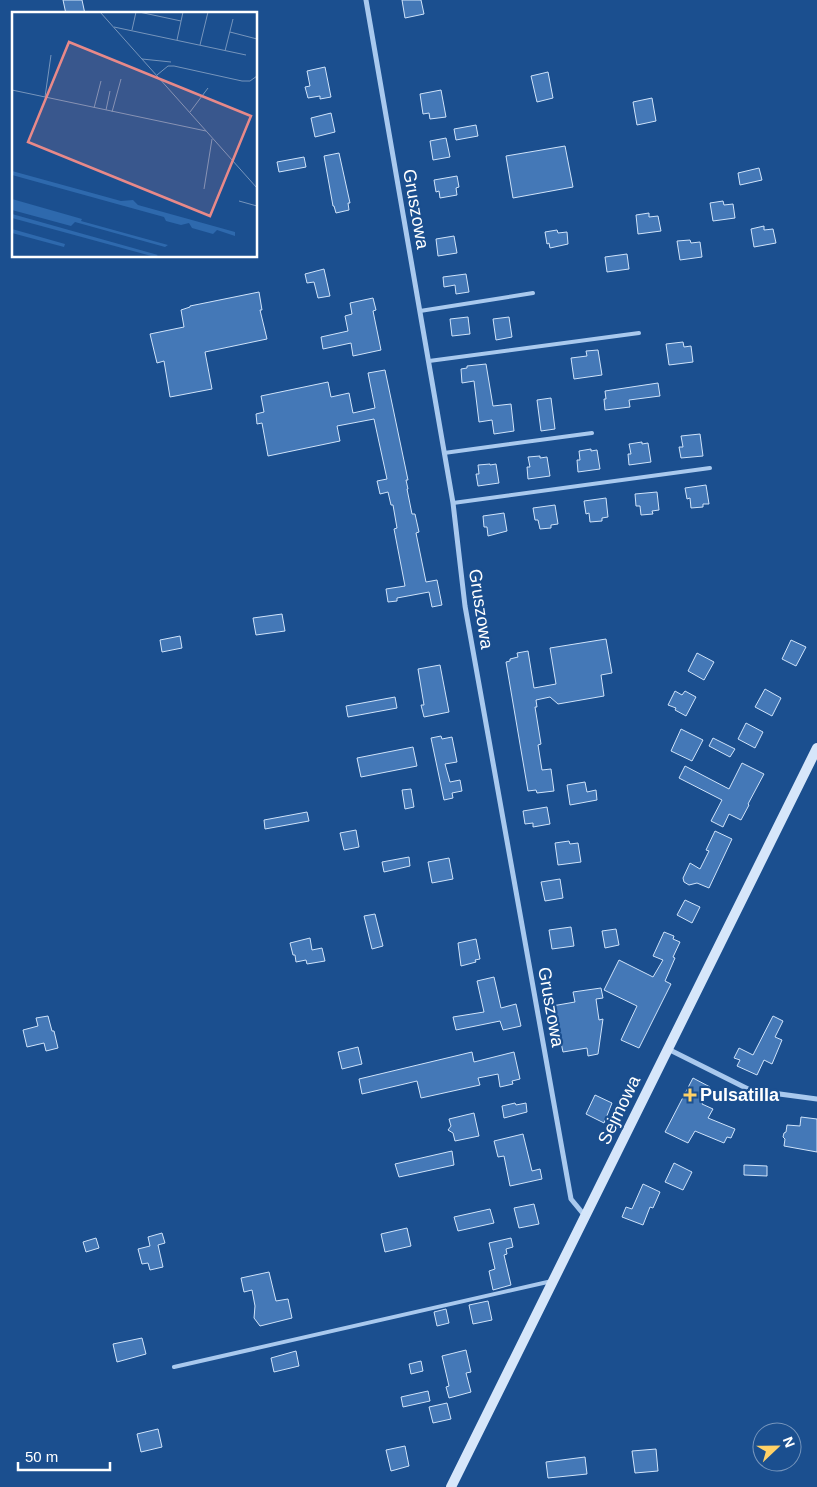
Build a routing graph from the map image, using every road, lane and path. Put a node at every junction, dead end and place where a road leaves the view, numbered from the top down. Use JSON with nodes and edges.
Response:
{"nodes":[{"id":1,"x":366,"y":0,"type":"edge"},
{"id":2,"x":533,"y":293,"type":"dead end"},
{"id":3,"x":420,"y":311,"type":"junction"},
{"id":4,"x":639,"y":333,"type":"dead end"},
{"id":5,"x":429,"y":361,"type":"junction"},
{"id":6,"x":592,"y":433,"type":"dead end"},
{"id":7,"x":444,"y":453,"type":"junction"},
{"id":8,"x":710,"y":468,"type":"dead end"},
{"id":9,"x":453,"y":503,"type":"junction"},
{"id":10,"x":817,"y":748,"type":"edge"},
{"id":11,"x":668,"y":1049,"type":"junction"},
{"id":12,"x":817,"y":1099,"type":"edge"},
{"id":13,"x":586,"y":1216,"type":"junction"},
{"id":14,"x":554,"y":1281,"type":"junction"},
{"id":15,"x":174,"y":1367,"type":"dead end"},
{"id":16,"x":451,"y":1487,"type":"edge"}],
"edges":[{"from":1,"to":3,"type":"street","name":"Gruszowa"},
{"from":2,"to":3,"type":"lane"},
{"from":3,"to":5,"type":"street","name":"Gruszowa"},
{"from":4,"to":5,"type":"lane"},
{"from":5,"to":7,"type":"street","name":"Gruszowa"},
{"from":6,"to":7,"type":"lane"},
{"from":7,"to":9,"type":"street","name":"Gruszowa"},
{"from":8,"to":9,"type":"lane"},
{"from":9,"to":13,"type":"street","name":"Gruszowa"},
{"from":10,"to":11,"type":"main road","name":"Sejmowa"},
{"from":11,"to":12,"type":"street"},
{"from":11,"to":13,"type":"main road","name":"Sejmowa"},
{"from":13,"to":14,"type":"main road","name":"Sejmowa"},
{"from":14,"to":15,"type":"lane"},
{"from":14,"to":16,"type":"main road","name":"Sejmowa"}]}
